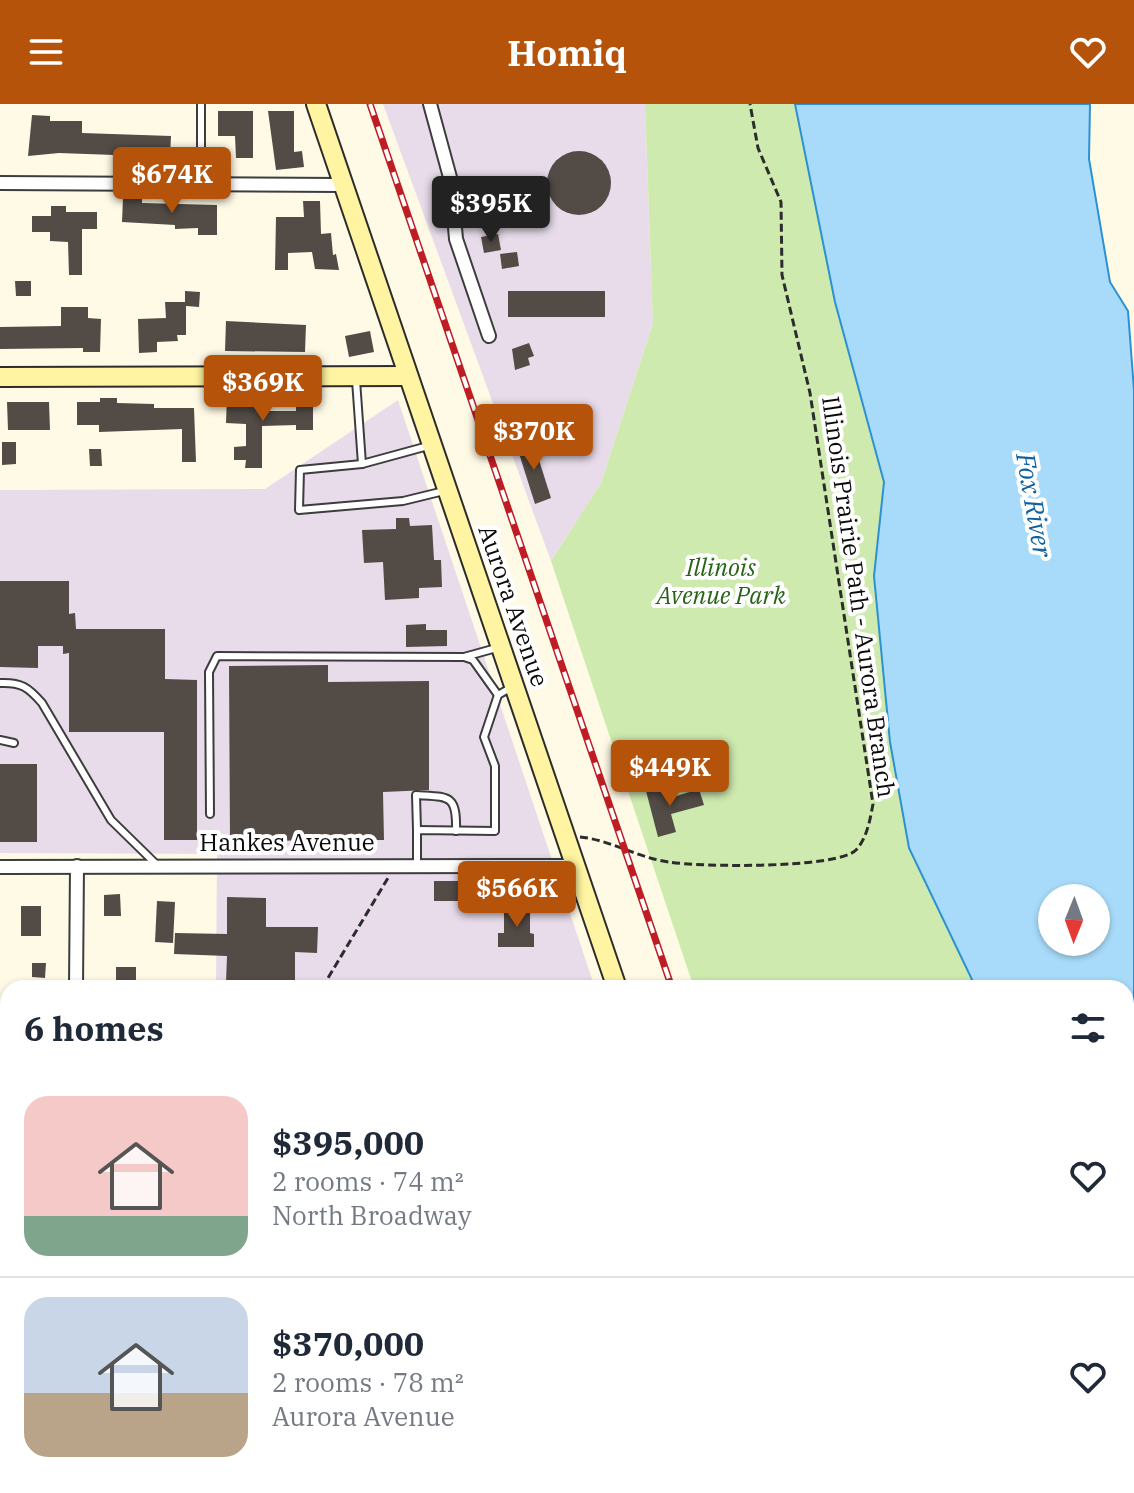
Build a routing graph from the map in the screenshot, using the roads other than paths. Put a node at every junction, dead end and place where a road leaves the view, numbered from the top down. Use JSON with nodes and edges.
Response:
{"nodes":[{"id":1,"x":201,"y":104,"type":"edge"},
{"id":2,"x":316,"y":104,"type":"edge"},
{"id":3,"x":430,"y":104,"type":"edge"},
{"id":4,"x":0,"y":183,"type":"edge"},
{"id":5,"x":201,"y":183,"type":"junction"},
{"id":6,"x":340,"y":185,"type":"junction"},
{"id":7,"x":489,"y":336,"type":"dead end"},
{"id":8,"x":356,"y":376,"type":"junction"},
{"id":9,"x":408,"y":376,"type":"junction"},
{"id":10,"x":0,"y":377,"type":"edge"},
{"id":11,"x":432,"y":445,"type":"junction"},
{"id":12,"x":362,"y":464,"type":"junction"},
{"id":13,"x":447,"y":491,"type":"junction"},
{"id":14,"x":501,"y":647,"type":"junction"},
{"id":15,"x":464,"y":657,"type":"junction"},
{"id":16,"x":0,"y":683,"type":"edge"},
{"id":17,"x":515,"y":686,"type":"junction"},
{"id":18,"x":498,"y":695,"type":"junction"},
{"id":19,"x":0,"y":740,"type":"edge"},
{"id":20,"x":14,"y":743,"type":"dead end"},
{"id":21,"x":210,"y":814,"type":"dead end"},
{"id":22,"x":417,"y":830,"type":"junction"},
{"id":23,"x":456,"y":831,"type":"junction"},
{"id":24,"x":417,"y":865,"type":"junction"},
{"id":25,"x":77,"y":866,"type":"junction"},
{"id":26,"x":158,"y":866,"type":"junction"},
{"id":27,"x":574,"y":866,"type":"junction"},
{"id":28,"x":0,"y":867,"type":"edge"},
{"id":29,"x":76,"y":980,"type":"edge"},
{"id":30,"x":609,"y":980,"type":"edge"}],
"edges":[{"from":1,"to":5,"type":"lane"},
{"from":2,"to":6,"type":"main road","name":"Aurora Avenue"},
{"from":3,"to":7,"type":"street"},
{"from":4,"to":5,"type":"street"},
{"from":5,"to":6,"type":"street"},
{"from":6,"to":9,"type":"main road","name":"Aurora Avenue"},
{"from":8,"to":9,"type":"main road"},
{"from":8,"to":10,"type":"main road"},
{"from":8,"to":12,"type":"lane"},
{"from":9,"to":11,"type":"main road","name":"Aurora Avenue"},
{"from":11,"to":12,"type":"lane"},
{"from":11,"to":13,"type":"main road","name":"Aurora Avenue"},
{"from":12,"to":13,"type":"lane"},
{"from":13,"to":14,"type":"main road","name":"Aurora Avenue"},
{"from":14,"to":15,"type":"lane"},
{"from":14,"to":17,"type":"main road","name":"Aurora Avenue"},
{"from":15,"to":18,"type":"lane"},
{"from":15,"to":21,"type":"lane"},
{"from":16,"to":26,"type":"lane"},
{"from":17,"to":18,"type":"lane"},
{"from":17,"to":27,"type":"main road","name":"Aurora Avenue"},
{"from":18,"to":23,"type":"lane"},
{"from":19,"to":20,"type":"lane"},
{"from":22,"to":23,"type":"lane"},
{"from":22,"to":23,"type":"lane"},
{"from":22,"to":24,"type":"lane"},
{"from":24,"to":26,"type":"street","name":"Hankes Avenue"},
{"from":24,"to":27,"type":"street","name":"Hankes Avenue"},
{"from":25,"to":26,"type":"street","name":"Hankes Avenue"},
{"from":25,"to":28,"type":"street","name":"Hankes Avenue"},
{"from":25,"to":29,"type":"street"},
{"from":27,"to":30,"type":"main road","name":"Aurora Avenue"}]}
